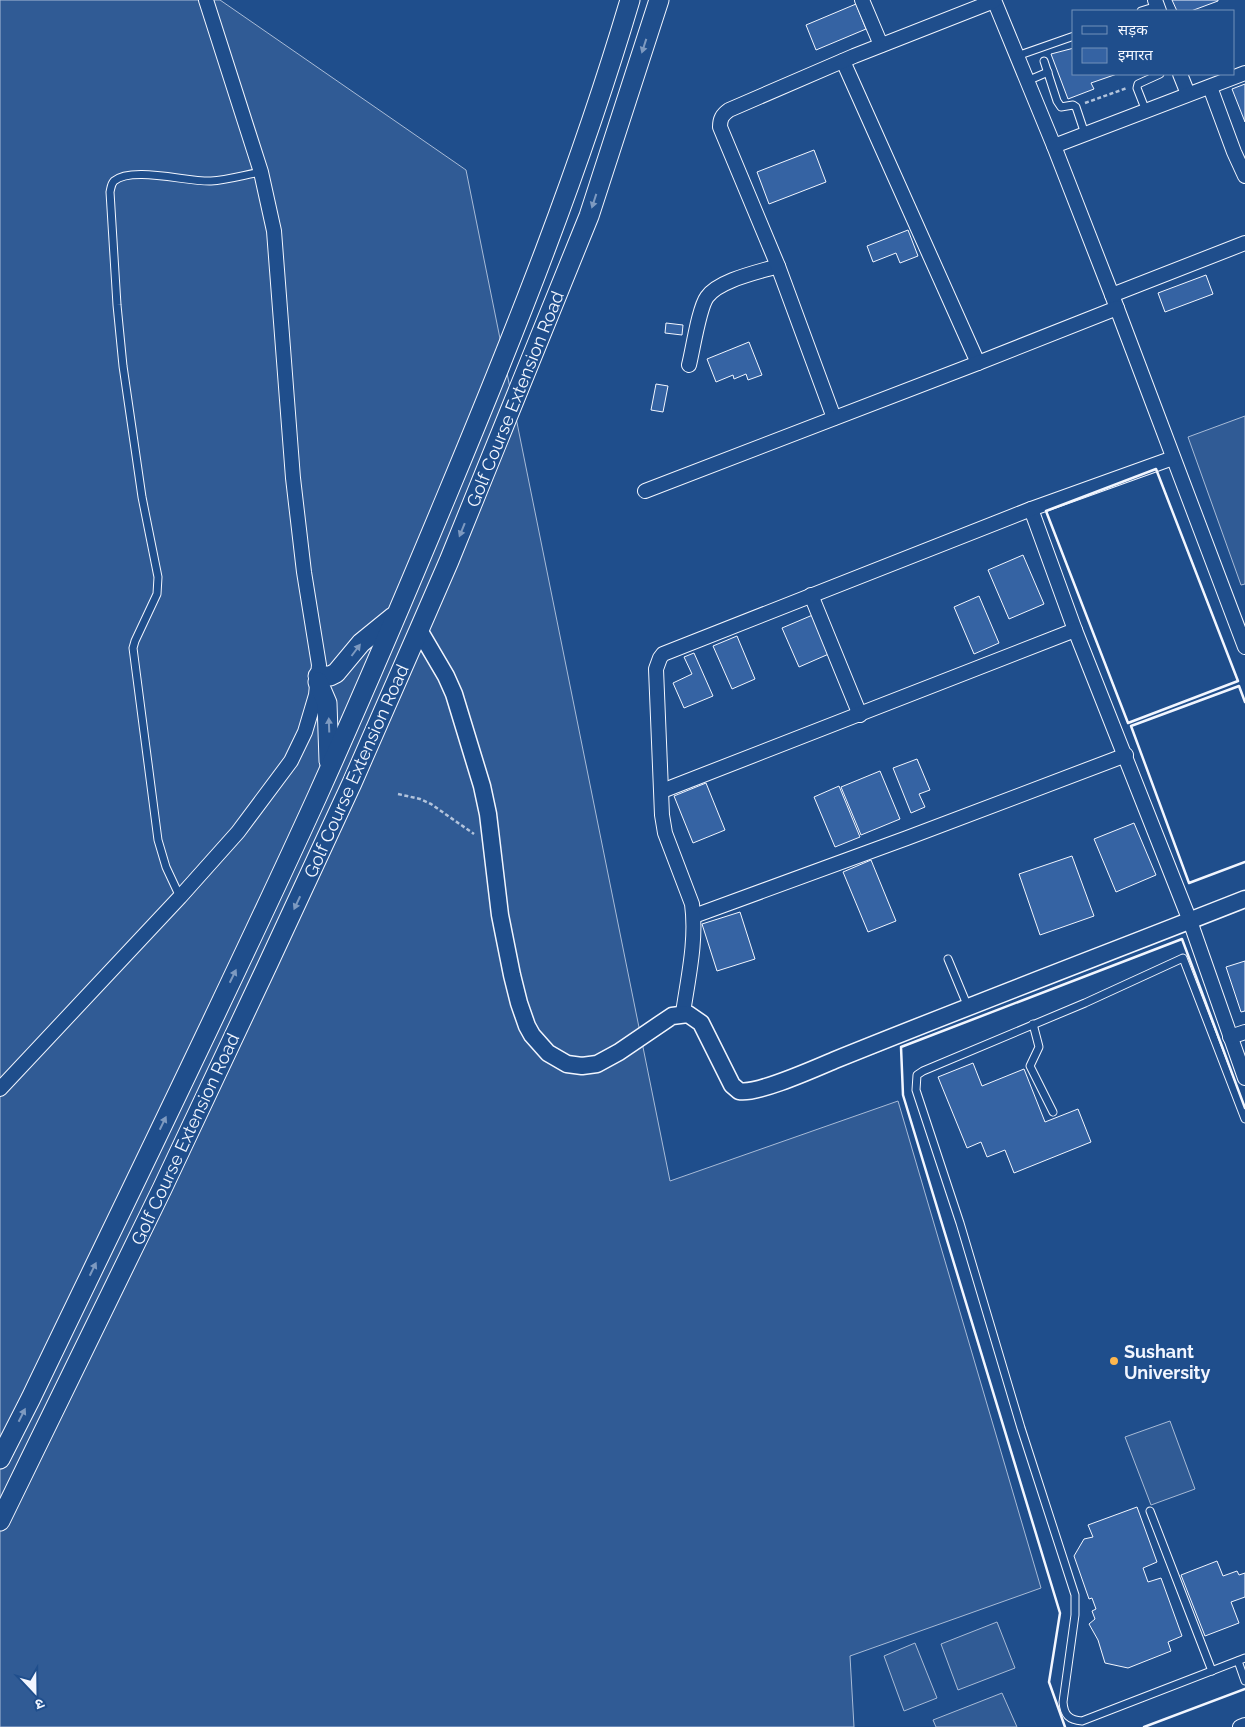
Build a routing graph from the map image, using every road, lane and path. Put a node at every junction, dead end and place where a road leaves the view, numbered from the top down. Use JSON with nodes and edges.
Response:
{"nodes":[{"id":1,"x":206,"y":0,"type":"edge"},
{"id":2,"x":630,"y":0,"type":"edge"},
{"id":3,"x":659,"y":0,"type":"edge"},
{"id":4,"x":862,"y":0,"type":"edge"},
{"id":5,"x":994,"y":0,"type":"edge"},
{"id":6,"x":1157,"y":6,"type":"edge"},
{"id":7,"x":1144,"y":10,"type":"edge"},
{"id":8,"x":1072,"y":37,"type":"edge"},
{"id":9,"x":881,"y":45,"type":"junction"},
{"id":10,"x":1017,"y":56,"type":"junction"},
{"id":11,"x":843,"y":61,"type":"junction"},
{"id":12,"x":1044,"y":61,"type":"dead end"},
{"id":13,"x":1048,"y":72,"type":"junction"},
{"id":14,"x":1245,"y":73,"type":"edge"},
{"id":15,"x":1158,"y":75,"type":"edge"},
{"id":16,"x":1180,"y":75,"type":"edge"},
{"id":17,"x":1027,"y":81,"type":"junction"},
{"id":18,"x":1138,"y":84,"type":"junction"},
{"id":19,"x":1210,"y":87,"type":"junction"},
{"id":20,"x":1188,"y":94,"type":"junction"},
{"id":21,"x":1076,"y":107,"type":"junction"},
{"id":22,"x":1146,"y":111,"type":"junction"},
{"id":23,"x":1085,"y":134,"type":"junction"},
{"id":24,"x":1054,"y":146,"type":"junction"},
{"id":25,"x":261,"y":172,"type":"junction"},
{"id":26,"x":1245,"y":176,"type":"edge"},
{"id":27,"x":1245,"y":243,"type":"edge"},
{"id":28,"x":778,"y":266,"type":"junction"},
{"id":29,"x":1114,"y":302,"type":"junction"},
{"id":30,"x":978,"y":364,"type":"junction"},
{"id":31,"x":689,"y":365,"type":"dead end"},
{"id":32,"x":479,"y":418,"type":"junction"},
{"id":33,"x":834,"y":418,"type":"junction"},
{"id":34,"x":503,"y":429,"type":"junction"},
{"id":35,"x":1173,"y":458,"type":"junction"},
{"id":36,"x":645,"y":491,"type":"dead end"},
{"id":37,"x":1031,"y":509,"type":"junction"},
{"id":38,"x":811,"y":595,"type":"junction"},
{"id":39,"x":396,"y":616,"type":"junction"},
{"id":40,"x":419,"y":630,"type":"junction"},
{"id":41,"x":1075,"y":630,"type":"junction"},
{"id":42,"x":1245,"y":647,"type":"edge"},
{"id":43,"x":318,"y":679,"type":"junction"},
{"id":44,"x":860,"y":715,"type":"junction"},
{"id":45,"x":1126,"y":754,"type":"junction"},
{"id":46,"x":328,"y":770,"type":"junction"},
{"id":47,"x":662,"y":792,"type":"junction"},
{"id":48,"x":398,"y":794,"type":"dead end"},
{"id":49,"x":296,"y":843,"type":"junction"},
{"id":50,"x":492,"y":846,"type":"junction"},
{"id":51,"x":319,"y":854,"type":"junction"},
{"id":52,"x":180,"y":898,"type":"junction"},
{"id":53,"x":1245,"y":899,"type":"edge"},
{"id":54,"x":694,"y":916,"type":"junction"},
{"id":55,"x":1190,"y":921,"type":"junction"},
{"id":56,"x":948,"y":959,"type":"dead end"},
{"id":57,"x":968,"y":1007,"type":"junction"},
{"id":58,"x":683,"y":1013,"type":"junction"},
{"id":59,"x":1033,"y":1024,"type":"junction"},
{"id":60,"x":1245,"y":1032,"type":"edge"},
{"id":61,"x":1230,"y":1037,"type":"junction"},
{"id":62,"x":1245,"y":1078,"type":"edge"},
{"id":63,"x":0,"y":1089,"type":"edge"},
{"id":64,"x":1053,"y":1112,"type":"dead end"},
{"id":65,"x":1245,"y":1120,"type":"edge"},
{"id":66,"x":0,"y":1459,"type":"edge"},
{"id":67,"x":1150,"y":1511,"type":"dead end"},
{"id":68,"x":0,"y":1521,"type":"edge"},
{"id":69,"x":1241,"y":1660,"type":"edge"},
{"id":70,"x":1212,"y":1670,"type":"junction"},
{"id":71,"x":1245,"y":1681,"type":"edge"},
{"id":72,"x":1245,"y":1725,"type":"edge"},
{"id":73,"x":1240,"y":1727,"type":"edge"}],
"edges":[{"from":1,"to":25,"type":"street"},
{"from":2,"to":32,"type":"main road","name":"Golf Course Extension Road"},
{"from":3,"to":34,"type":"main road","name":"Golf Course Extension Road","one_way":true},
{"from":4,"to":9,"type":"street"},
{"from":5,"to":9,"type":"street"},
{"from":5,"to":10,"type":"street"},
{"from":6,"to":7,"type":"lane"},
{"from":8,"to":10,"type":"lane"},
{"from":9,"to":11,"type":"street"},
{"from":10,"to":17,"type":"street"},
{"from":11,"to":28,"type":"street"},
{"from":11,"to":30,"type":"street"},
{"from":12,"to":13,"type":"lane"},
{"from":13,"to":17,"type":"lane"},
{"from":13,"to":21,"type":"lane"},
{"from":14,"to":19,"type":"street"},
{"from":15,"to":18,"type":"lane"},
{"from":16,"to":20,"type":"street"},
{"from":17,"to":24,"type":"street"},
{"from":18,"to":21,"type":"path"},
{"from":18,"to":22,"type":"lane"},
{"from":19,"to":20,"type":"street"},
{"from":19,"to":26,"type":"street"},
{"from":20,"to":22,"type":"street"},
{"from":21,"to":23,"type":"lane"},
{"from":22,"to":23,"type":"street"},
{"from":23,"to":24,"type":"street"},
{"from":24,"to":29,"type":"street"},
{"from":25,"to":43,"type":"street"},
{"from":25,"to":52,"type":"lane"},
{"from":27,"to":29,"type":"street"},
{"from":28,"to":31,"type":"street"},
{"from":28,"to":33,"type":"street"},
{"from":29,"to":30,"type":"street"},
{"from":29,"to":35,"type":"street"},
{"from":30,"to":33,"type":"street"},
{"from":32,"to":34,"type":"main road"},
{"from":32,"to":39,"type":"main road","name":"Golf Course Extension Road"},
{"from":33,"to":36,"type":"street"},
{"from":34,"to":40,"type":"main road","name":"Golf Course Extension Road","one_way":true},
{"from":35,"to":37,"type":"street"},
{"from":35,"to":42,"type":"street"},
{"from":37,"to":38,"type":"street"},
{"from":37,"to":41,"type":"street"},
{"from":38,"to":44,"type":"street"},
{"from":38,"to":47,"type":"street"},
{"from":43,"to":39,"type":"main road","one_way":true},
{"from":39,"to":46,"type":"main road","name":"Golf Course Extension Road"},
{"from":40,"to":50,"type":"street"},
{"from":40,"to":51,"type":"main road","name":"Golf Course Extension Road"},
{"from":41,"to":44,"type":"street"},
{"from":41,"to":45,"type":"street"},
{"from":46,"to":43,"type":"main road","one_way":true},
{"from":43,"to":52,"type":"street"},
{"from":44,"to":47,"type":"street"},
{"from":45,"to":54,"type":"street"},
{"from":45,"to":55,"type":"street"},
{"from":46,"to":49,"type":"main road","name":"Golf Course Extension Road"},
{"from":47,"to":54,"type":"street"},
{"from":48,"to":50,"type":"path"},
{"from":49,"to":51,"type":"main road"},
{"from":66,"to":49,"type":"main road","name":"Golf Course Extension Road","one_way":true},
{"from":50,"to":58,"type":"street"},
{"from":51,"to":68,"type":"main road","name":"Golf Course Extension Road","one_way":true},
{"from":52,"to":63,"type":"street"},
{"from":53,"to":55,"type":"street"},
{"from":54,"to":58,"type":"street"},
{"from":55,"to":57,"type":"street"},
{"from":55,"to":61,"type":"street"},
{"from":56,"to":57,"type":"lane"},
{"from":57,"to":58,"type":"street"},
{"from":59,"to":64,"type":"lane"},
{"from":59,"to":65,"type":"lane"},
{"from":59,"to":70,"type":"lane"},
{"from":60,"to":61,"type":"street"},
{"from":61,"to":62,"type":"street"},
{"from":67,"to":70,"type":"lane"},
{"from":69,"to":70,"type":"lane"},
{"from":69,"to":71,"type":"lane"},
{"from":72,"to":73,"type":"street"}]}
